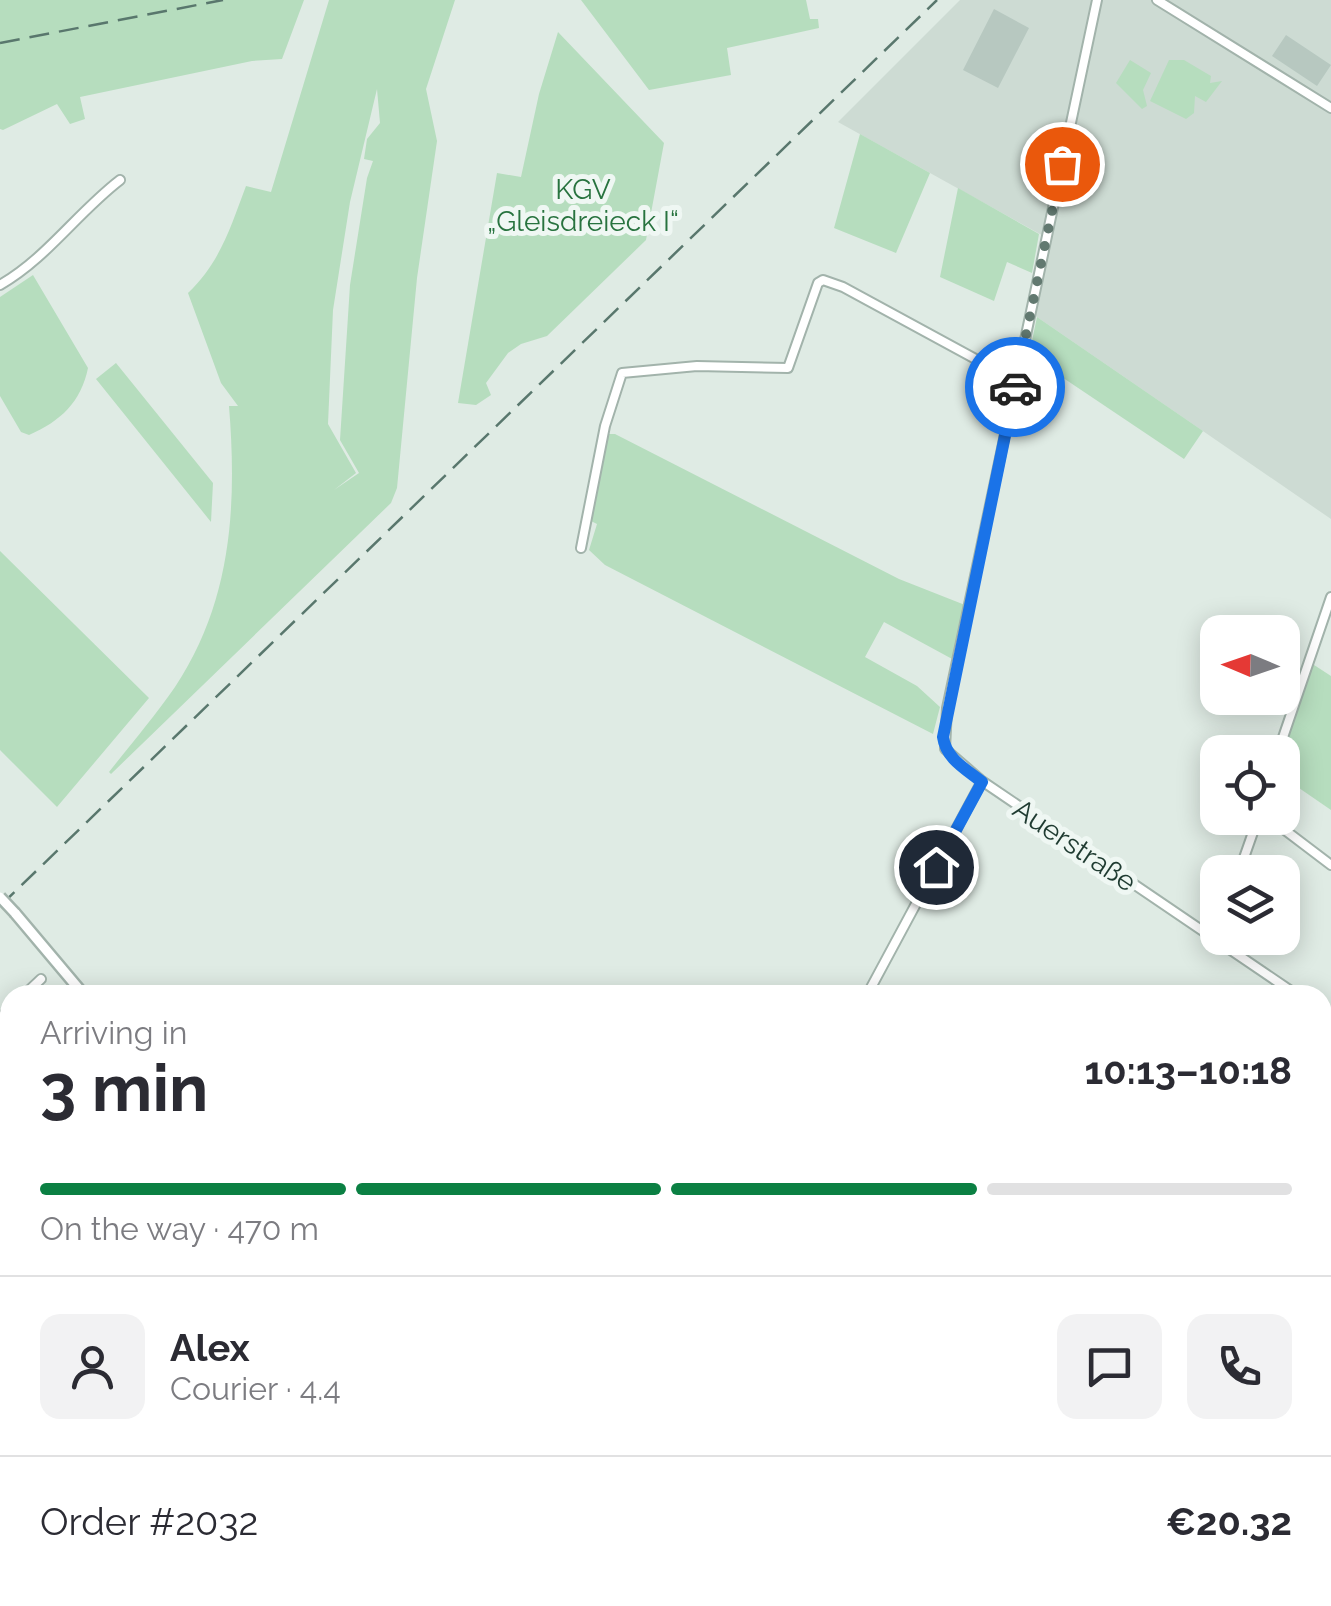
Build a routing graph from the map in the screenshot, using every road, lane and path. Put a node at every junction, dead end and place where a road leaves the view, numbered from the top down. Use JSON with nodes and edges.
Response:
{"nodes":[{"id":1,"x":1097,"y":0,"type":"edge"},
{"id":2,"x":1157,"y":0,"type":"edge"},
{"id":3,"x":1331,"y":108,"type":"edge"},
{"id":4,"x":120,"y":180,"type":"dead end"},
{"id":5,"x":0,"y":286,"type":"edge"},
{"id":6,"x":1016,"y":381,"type":"junction"},
{"id":7,"x":581,"y":548,"type":"dead end"},
{"id":8,"x":1331,"y":597,"type":"edge"},
{"id":9,"x":1284,"y":735,"type":"edge"},
{"id":10,"x":982,"y":782,"type":"junction"},
{"id":11,"x":1291,"y":835,"type":"edge"},
{"id":12,"x":1331,"y":865,"type":"edge"},
{"id":13,"x":0,"y":897,"type":"edge"},
{"id":14,"x":1200,"y":927,"type":"edge"},
{"id":15,"x":1241,"y":955,"type":"edge"},
{"id":16,"x":41,"y":978,"type":"dead end"},
{"id":17,"x":34,"y":985,"type":"edge"},
{"id":18,"x":76,"y":985,"type":"edge"},
{"id":19,"x":872,"y":985,"type":"edge"},
{"id":20,"x":1283,"y":985,"type":"edge"}],
"edges":[{"from":1,"to":6,"type":"street","name":"Auerstraße"},
{"from":2,"to":3,"type":"street"},
{"from":4,"to":5,"type":"street"},
{"from":6,"to":7,"type":"street"},
{"from":6,"to":10,"type":"street","name":"Auerstraße"},
{"from":8,"to":9,"type":"street"},
{"from":10,"to":14,"type":"street","name":"Auerstraße"},
{"from":10,"to":19,"type":"street"},
{"from":11,"to":12,"type":"street"},
{"from":13,"to":18,"type":"street","bridge":true},
{"from":15,"to":20,"type":"street","name":"Auerstraße"},
{"from":16,"to":17,"type":"street"}]}
